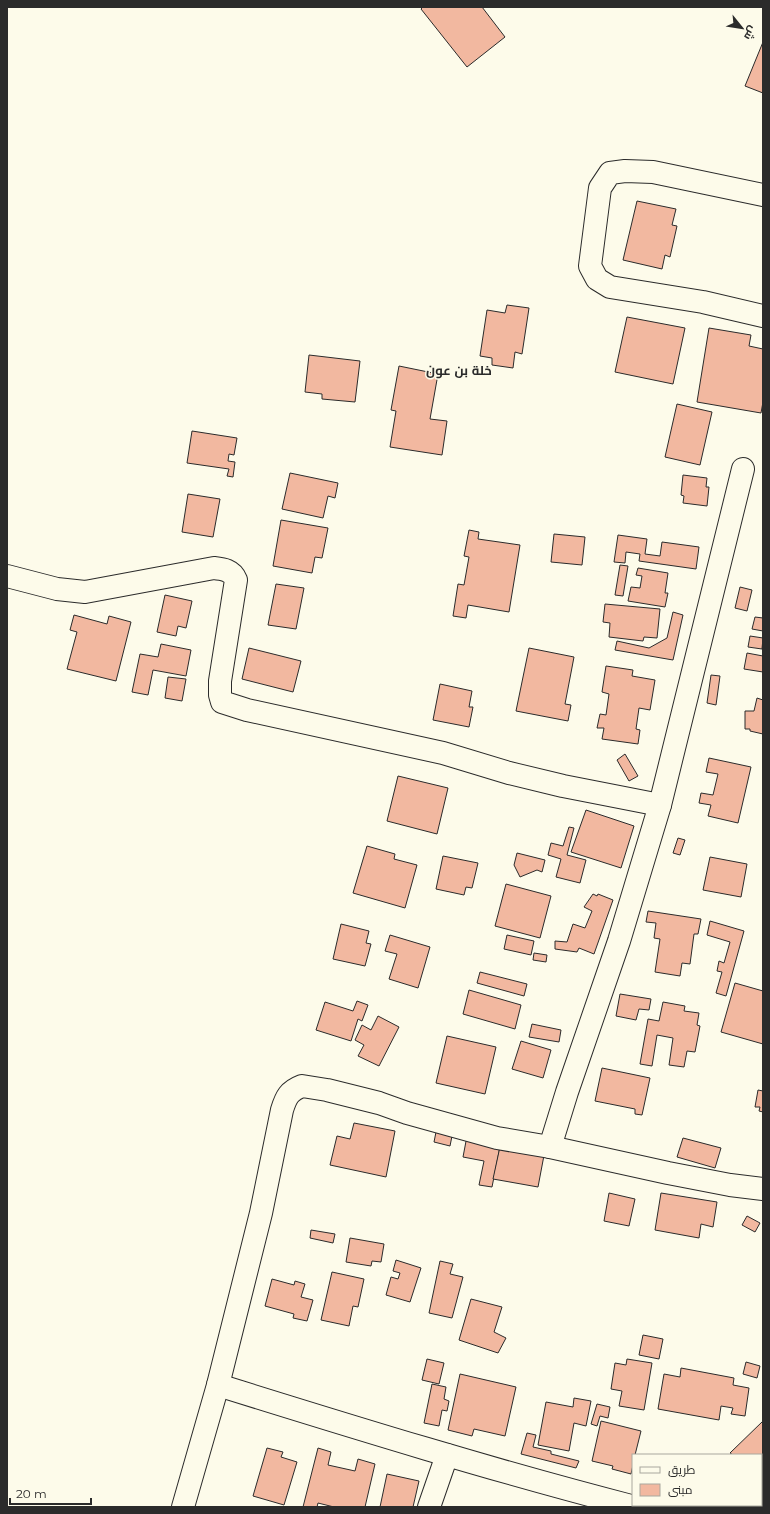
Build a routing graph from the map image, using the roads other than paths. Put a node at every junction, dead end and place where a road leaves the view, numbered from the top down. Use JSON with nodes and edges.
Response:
{"nodes":[{"id":1,"x":763,"y":195,"type":"edge"},
{"id":2,"x":763,"y":316,"type":"edge"},
{"id":3,"x":743,"y":469,"type":"dead end"},
{"id":4,"x":7,"y":576,"type":"edge"},
{"id":5,"x":660,"y":805,"type":"junction"},
{"id":6,"x":550,"y":1147,"type":"junction"},
{"id":7,"x":763,"y":1189,"type":"edge"},
{"id":8,"x":218,"y":1385,"type":"junction"},
{"id":9,"x":446,"y":1456,"type":"junction"},
{"id":10,"x":182,"y":1507,"type":"edge"},
{"id":11,"x":429,"y":1507,"type":"edge"},
{"id":12,"x":635,"y":1507,"type":"edge"}],
"edges":[{"from":1,"to":2,"type":"street"},
{"from":3,"to":5,"type":"street"},
{"from":4,"to":5,"type":"street"},
{"from":5,"to":6,"type":"street"},
{"from":6,"to":7,"type":"street"},
{"from":6,"to":8,"type":"street"},
{"from":8,"to":9,"type":"street"},
{"from":8,"to":10,"type":"street"},
{"from":9,"to":11,"type":"street"},
{"from":9,"to":12,"type":"street"}]}
